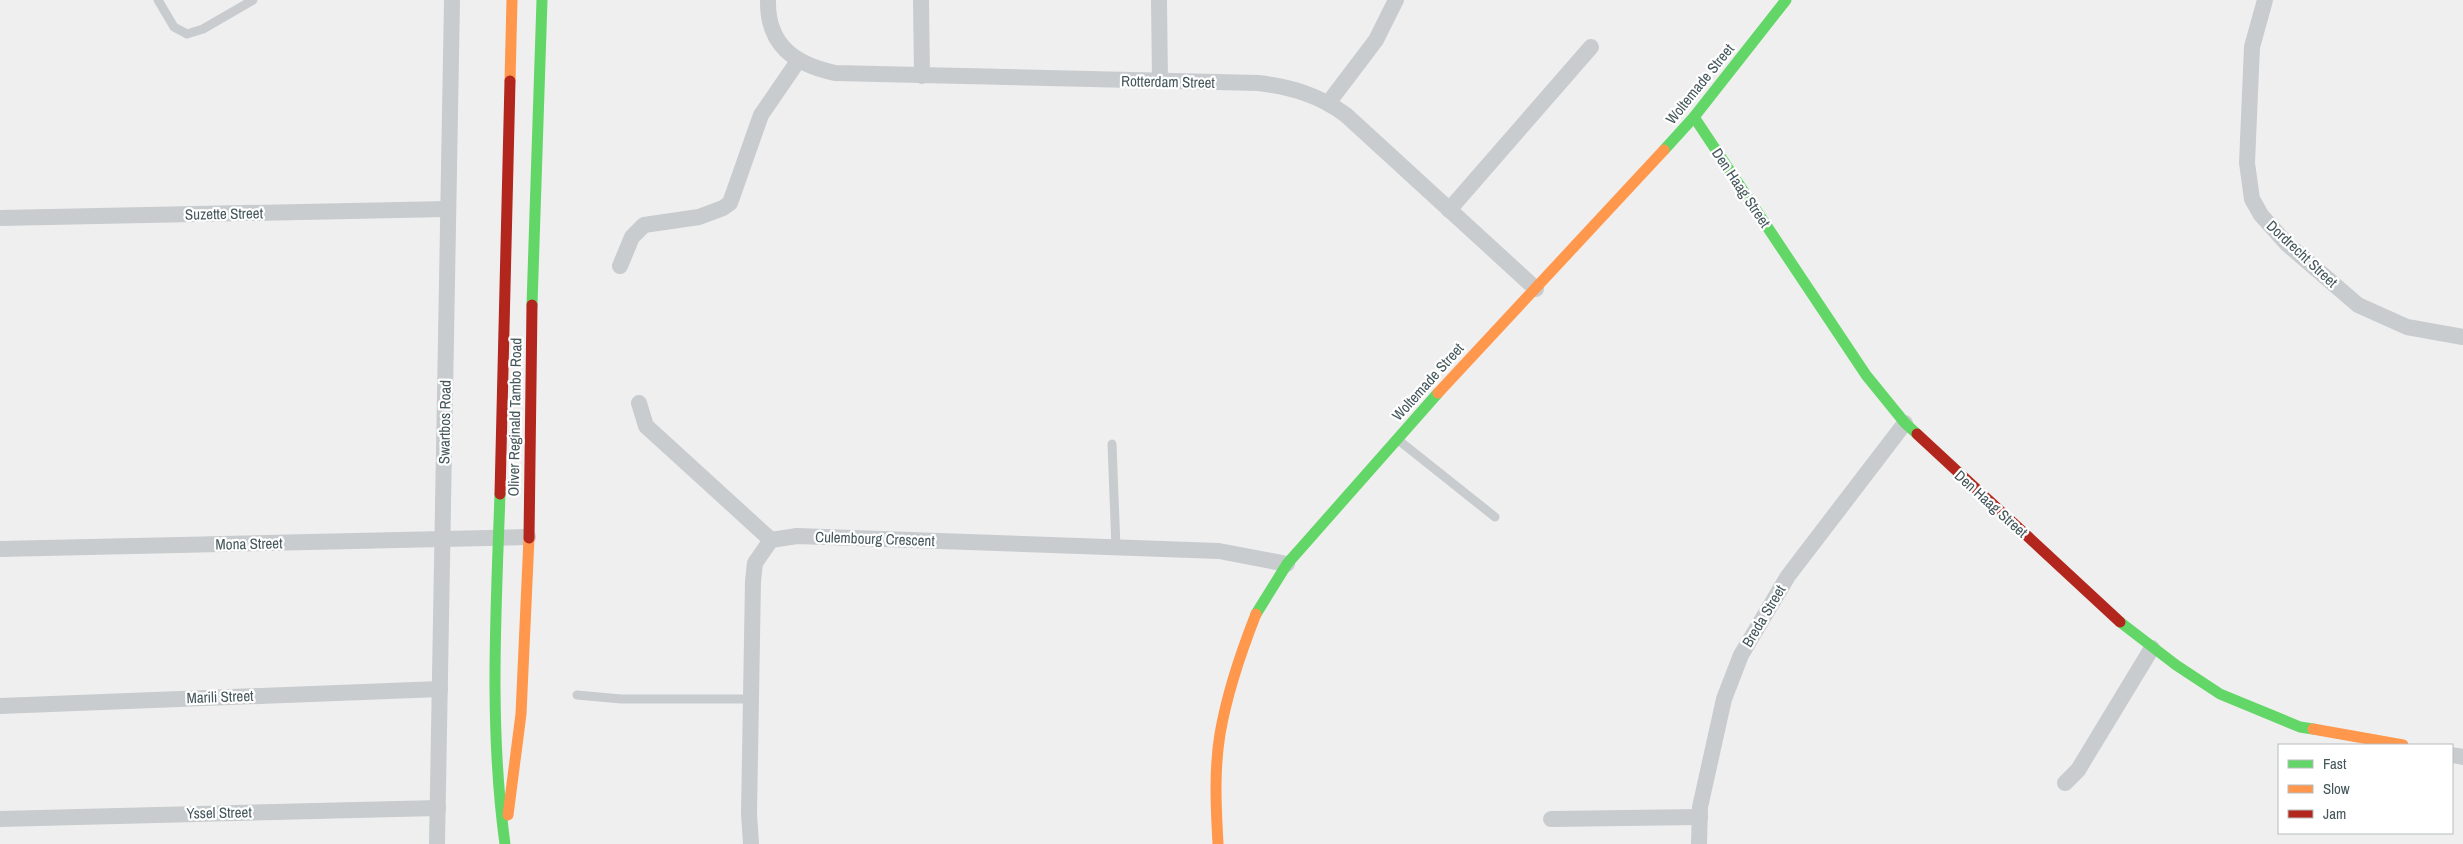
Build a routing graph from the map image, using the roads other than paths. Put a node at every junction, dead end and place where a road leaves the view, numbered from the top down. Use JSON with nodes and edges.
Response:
{"nodes":[{"id":1,"x":158,"y":0,"type":"edge"},
{"id":2,"x":253,"y":0,"type":"edge"},
{"id":3,"x":452,"y":0,"type":"edge"},
{"id":4,"x":512,"y":0,"type":"edge"},
{"id":5,"x":542,"y":0,"type":"edge"},
{"id":6,"x":768,"y":0,"type":"edge"},
{"id":7,"x":921,"y":0,"type":"edge"},
{"id":8,"x":1159,"y":0,"type":"edge"},
{"id":9,"x":1396,"y":0,"type":"edge"},
{"id":10,"x":1786,"y":0,"type":"edge"},
{"id":11,"x":2265,"y":0,"type":"edge"},
{"id":12,"x":1591,"y":47,"type":"dead end"},
{"id":13,"x":798,"y":61,"type":"junction"},
{"id":14,"x":922,"y":76,"type":"junction"},
{"id":15,"x":1160,"y":81,"type":"junction"},
{"id":16,"x":1329,"y":102,"type":"junction"},
{"id":17,"x":1694,"y":117,"type":"junction"},
{"id":18,"x":448,"y":209,"type":"junction"},
{"id":19,"x":1449,"y":210,"type":"junction"},
{"id":20,"x":0,"y":218,"type":"edge"},
{"id":21,"x":620,"y":266,"type":"dead end"},
{"id":22,"x":1536,"y":289,"type":"junction"},
{"id":23,"x":2463,"y":337,"type":"edge"},
{"id":24,"x":639,"y":403,"type":"dead end"},
{"id":25,"x":1905,"y":423,"type":"junction"},
{"id":26,"x":1397,"y":439,"type":"junction"},
{"id":27,"x":1112,"y":444,"type":"dead end"},
{"id":28,"x":1495,"y":517,"type":"dead end"},
{"id":29,"x":498,"y":537,"type":"junction"},
{"id":30,"x":528,"y":537,"type":"junction"},
{"id":31,"x":444,"y":540,"type":"junction"},
{"id":32,"x":770,"y":540,"type":"junction"},
{"id":33,"x":1116,"y":548,"type":"junction"},
{"id":34,"x":0,"y":550,"type":"edge"},
{"id":35,"x":1287,"y":564,"type":"junction"},
{"id":36,"x":2152,"y":648,"type":"junction"},
{"id":37,"x":440,"y":689,"type":"junction"},
{"id":38,"x":577,"y":695,"type":"dead end"},
{"id":39,"x":751,"y":699,"type":"junction"},
{"id":40,"x":0,"y":706,"type":"edge"},
{"id":41,"x":2397,"y":744,"type":"edge"},
{"id":42,"x":2065,"y":783,"type":"dead end"},
{"id":43,"x":438,"y":808,"type":"junction"},
{"id":44,"x":1700,"y":817,"type":"junction"},
{"id":45,"x":0,"y":819,"type":"edge"},
{"id":46,"x":1551,"y":819,"type":"dead end"},
{"id":47,"x":505,"y":839,"type":"edge"},
{"id":48,"x":437,"y":844,"type":"edge"},
{"id":49,"x":751,"y":844,"type":"edge"},
{"id":50,"x":1218,"y":844,"type":"edge"},
{"id":51,"x":1699,"y":844,"type":"edge"}],
"edges":[{"from":1,"to":2,"type":"lane"},
{"from":3,"to":18,"type":"street","name":"Swartbos Road"},
{"from":4,"to":29,"type":"street","name":"Oliver Reginald Tambo Road"},
{"from":5,"to":30,"type":"street","name":"Oliver Reginald Tambo Road"},
{"from":6,"to":13,"type":"street","name":"Rotterdam Street"},
{"from":7,"to":14,"type":"street"},
{"from":8,"to":15,"type":"street"},
{"from":9,"to":16,"type":"street"},
{"from":10,"to":17,"type":"street","name":"Woltemade Street"},
{"from":11,"to":23,"type":"street","name":"Dordrecht Street"},
{"from":12,"to":19,"type":"street"},
{"from":13,"to":14,"type":"street","name":"Rotterdam Street"},
{"from":13,"to":21,"type":"street"},
{"from":14,"to":15,"type":"street","name":"Rotterdam Street"},
{"from":15,"to":16,"type":"street","name":"Rotterdam Street"},
{"from":16,"to":19,"type":"street","name":"Rotterdam Street"},
{"from":17,"to":22,"type":"street","name":"Woltemade Street"},
{"from":17,"to":25,"type":"street","name":"Den Haag Street"},
{"from":18,"to":20,"type":"street","name":"Suzette Street"},
{"from":18,"to":31,"type":"street","name":"Swartbos Road"},
{"from":19,"to":22,"type":"street","name":"Rotterdam Street"},
{"from":22,"to":26,"type":"street","name":"Woltemade Street"},
{"from":24,"to":32,"type":"street"},
{"from":25,"to":36,"type":"street","name":"Den Haag Street"},
{"from":25,"to":44,"type":"street","name":"Breda Street"},
{"from":26,"to":28,"type":"lane"},
{"from":26,"to":35,"type":"street","name":"Woltemade Street"},
{"from":27,"to":33,"type":"lane"},
{"from":29,"to":30,"type":"street","name":"Mona Street"},
{"from":29,"to":31,"type":"street","name":"Mona Street"},
{"from":29,"to":47,"type":"street","name":"Oliver Reginald Tambo Road"},
{"from":30,"to":47,"type":"street","name":"Oliver Reginald Tambo Road"},
{"from":31,"to":34,"type":"street","name":"Mona Street"},
{"from":31,"to":37,"type":"street","name":"Swartbos Road"},
{"from":32,"to":33,"type":"street","name":"Culembourg Crescent"},
{"from":32,"to":39,"type":"street"},
{"from":33,"to":35,"type":"street","name":"Culembourg Crescent"},
{"from":35,"to":50,"type":"street","name":"Woltemade Street"},
{"from":36,"to":41,"type":"street","name":"Den Haag Street"},
{"from":36,"to":42,"type":"street"},
{"from":37,"to":40,"type":"street","name":"Marili Street"},
{"from":37,"to":43,"type":"street","name":"Swartbos Road"},
{"from":38,"to":39,"type":"lane"},
{"from":39,"to":49,"type":"street"},
{"from":43,"to":45,"type":"street","name":"Yssel Street"},
{"from":43,"to":48,"type":"street","name":"Swartbos Road"},
{"from":44,"to":46,"type":"street"},
{"from":44,"to":51,"type":"street","name":"Breda Street"}]}
